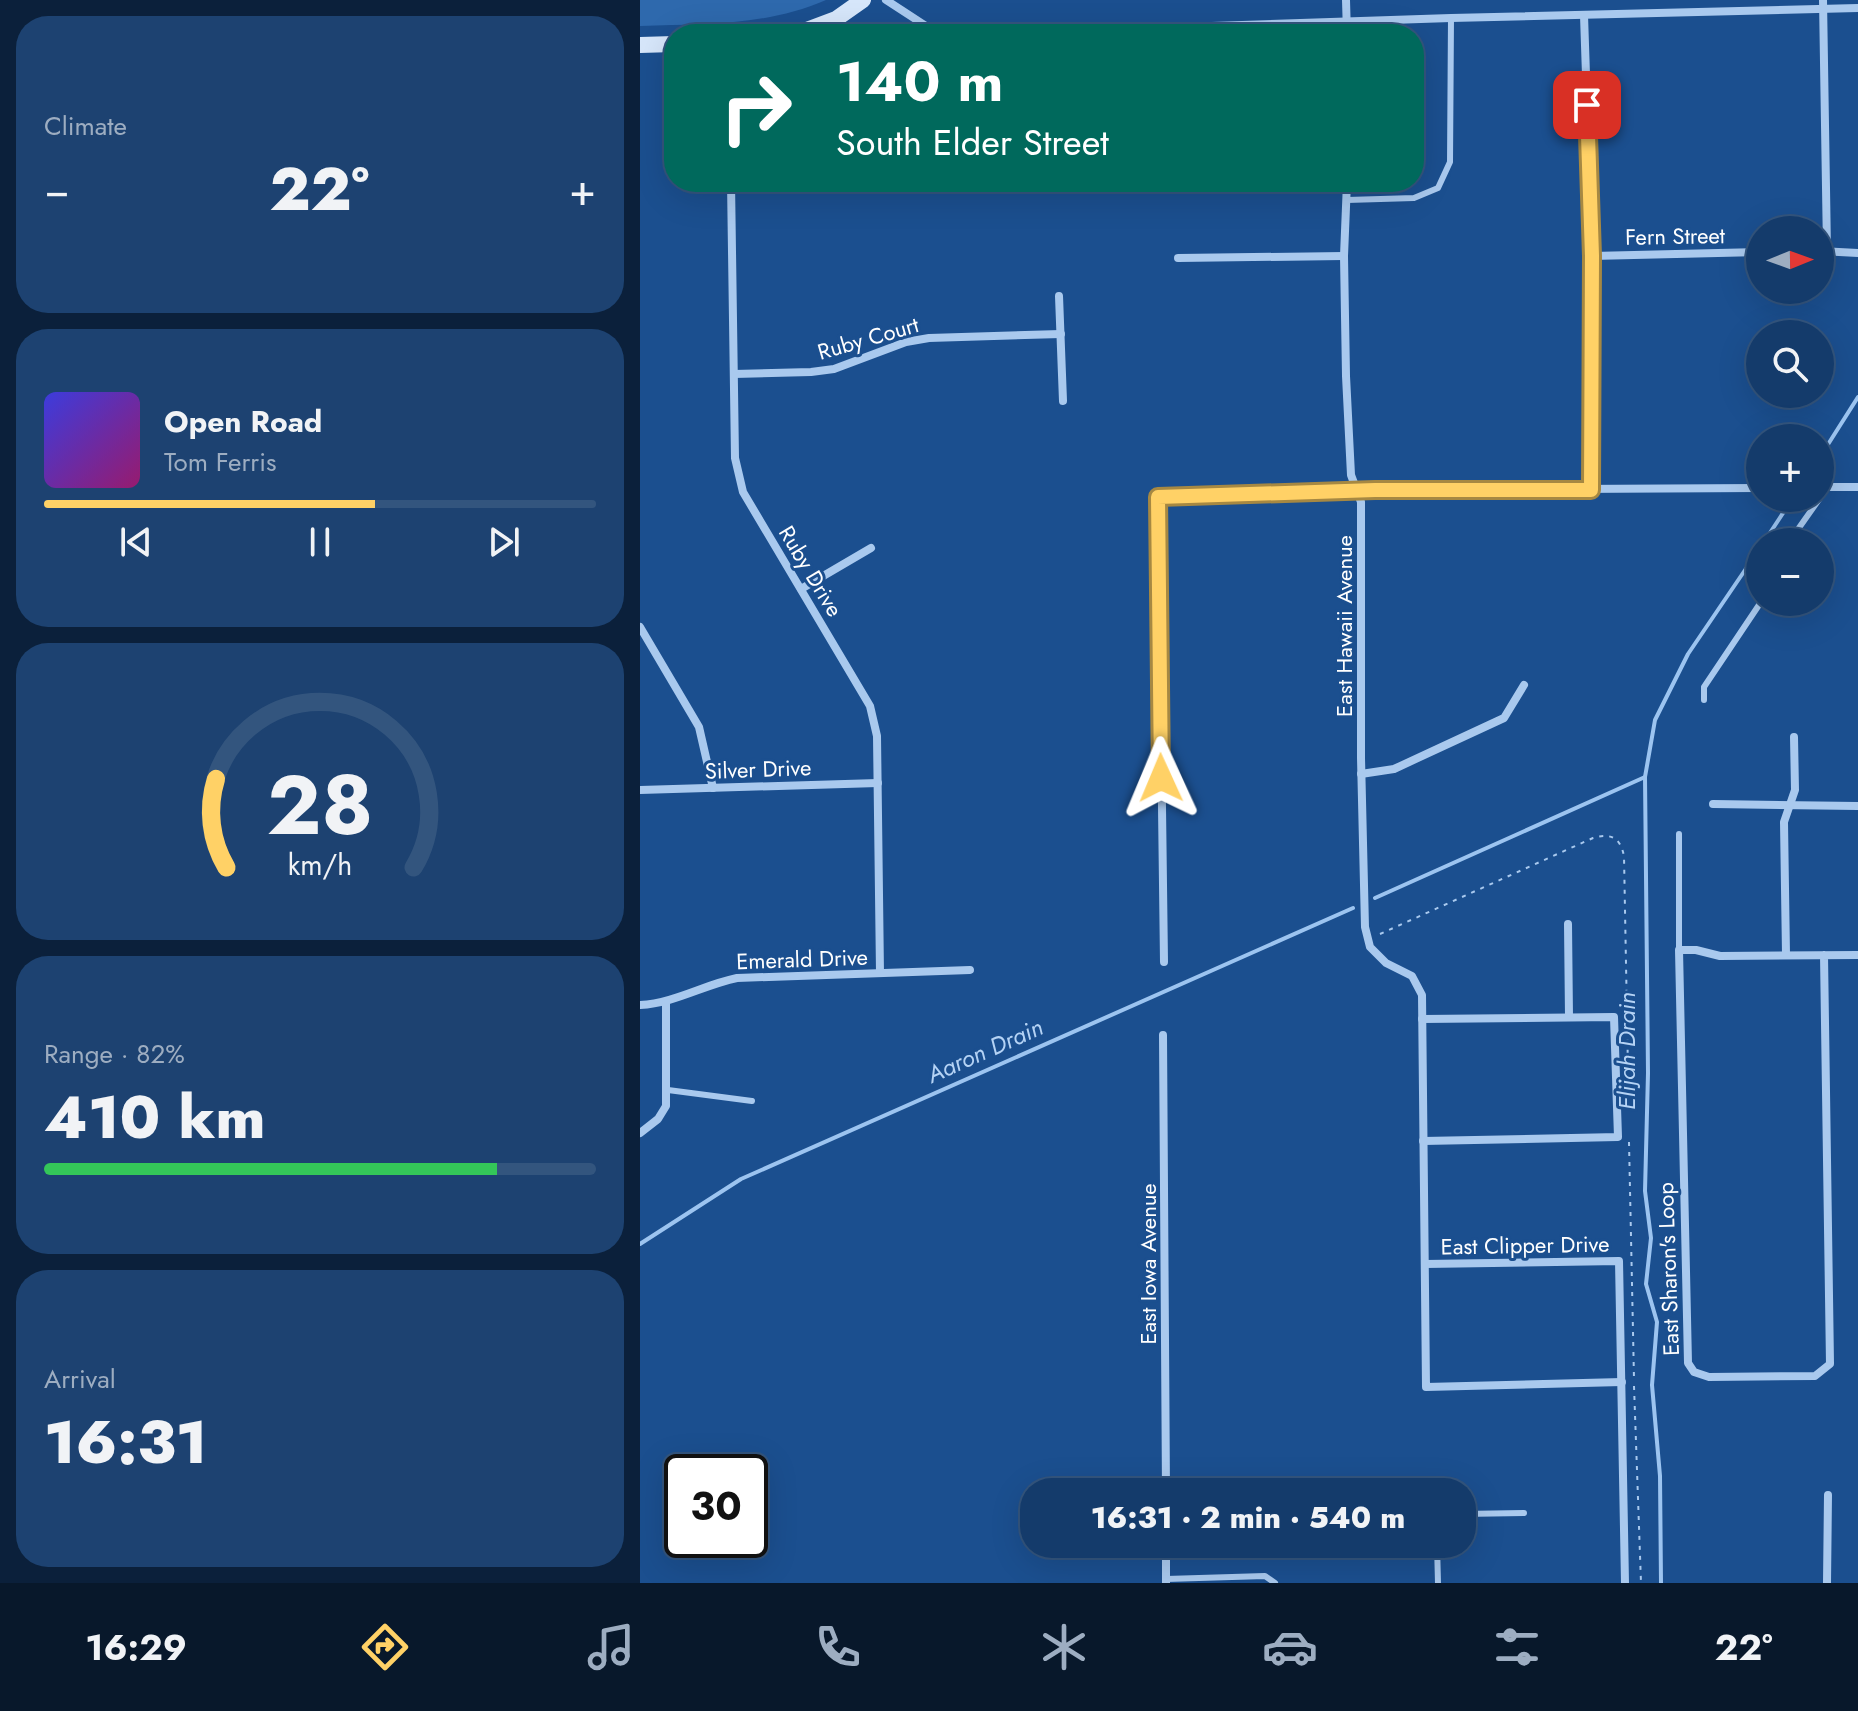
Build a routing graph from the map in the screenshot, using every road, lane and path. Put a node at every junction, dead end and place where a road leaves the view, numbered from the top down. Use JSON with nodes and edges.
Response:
{"nodes":[{"id":1,"x":863,"y":0,"type":"edge"},
{"id":2,"x":886,"y":0,"type":"edge"},
{"id":3,"x":1346,"y":0,"type":"edge"},
{"id":4,"x":1822,"y":4,"type":"edge"},
{"id":5,"x":1858,"y":8,"type":"edge"},
{"id":6,"x":1584,"y":15,"type":"junction"},
{"id":7,"x":1451,"y":18,"type":"junction"},
{"id":8,"x":1347,"y":22,"type":"junction"},
{"id":9,"x":823,"y":24,"type":"edge"},
{"id":10,"x":923,"y":24,"type":"edge"},
{"id":11,"x":1284,"y":24,"type":"edge"},
{"id":12,"x":664,"y":44,"type":"edge"},
{"id":13,"x":640,"y":45,"type":"edge"},
{"id":14,"x":731,"y":192,"type":"edge"},
{"id":15,"x":1347,"y":192,"type":"edge"},
{"id":16,"x":1347,"y":200,"type":"junction"},
{"id":17,"x":1824,"y":216,"type":"edge"},
{"id":18,"x":1834,"y":251,"type":"edge"},
{"id":19,"x":1746,"y":252,"type":"edge"},
{"id":20,"x":1858,"y":253,"type":"edge"},
{"id":21,"x":1344,"y":256,"type":"junction"},
{"id":22,"x":1592,"y":256,"type":"junction"},
{"id":23,"x":1178,"y":258,"type":"dead end"},
{"id":24,"x":1059,"y":296,"type":"dead end"},
{"id":25,"x":1061,"y":334,"type":"junction"},
{"id":26,"x":734,"y":374,"type":"junction"},
{"id":27,"x":1063,"y":401,"type":"dead end"},
{"id":28,"x":1834,"y":487,"type":"edge"},
{"id":29,"x":1858,"y":487,"type":"edge"},
{"id":30,"x":1746,"y":488,"type":"edge"},
{"id":31,"x":1591,"y":490,"type":"junction"},
{"id":32,"x":1357,"y":491,"type":"junction"},
{"id":33,"x":871,"y":548,"type":"dead end"},
{"id":34,"x":801,"y":589,"type":"junction"},
{"id":35,"x":1752,"y":616,"type":"edge"},
{"id":36,"x":640,"y":627,"type":"edge"},
{"id":37,"x":1524,"y":685,"type":"dead end"},
{"id":38,"x":1704,"y":700,"type":"dead end"},
{"id":39,"x":1794,"y":737,"type":"dead end"},
{"id":40,"x":1361,"y":774,"type":"junction"},
{"id":41,"x":878,"y":783,"type":"junction"},
{"id":42,"x":713,"y":788,"type":"junction"},
{"id":43,"x":640,"y":790,"type":"edge"},
{"id":44,"x":1713,"y":804,"type":"dead end"},
{"id":45,"x":1790,"y":805,"type":"junction"},
{"id":46,"x":1858,"y":806,"type":"edge"},
{"id":47,"x":1679,"y":834,"type":"dead end"},
{"id":48,"x":1568,"y":924,"type":"dead end"},
{"id":49,"x":1365,"y":927,"type":"joint"},
{"id":50,"x":1368,"y":939,"type":"junction"},
{"id":51,"x":1679,"y":950,"type":"junction"},
{"id":52,"x":1786,"y":955,"type":"junction"},
{"id":53,"x":1824,"y":955,"type":"junction"},
{"id":54,"x":1858,"y":955,"type":"edge"},
{"id":55,"x":1164,"y":962,"type":"dead end"},
{"id":56,"x":970,"y":970,"type":"dead end"},
{"id":57,"x":880,"y":973,"type":"junction"},
{"id":58,"x":666,"y":1003,"type":"junction"},
{"id":59,"x":640,"y":1005,"type":"edge"},
{"id":60,"x":1569,"y":1017,"type":"junction"},
{"id":61,"x":1422,"y":1019,"type":"junction"},
{"id":62,"x":1163,"y":1035,"type":"dead end"},
{"id":63,"x":1628,"y":1075,"type":"dead end"},
{"id":64,"x":668,"y":1090,"type":"junction"},
{"id":65,"x":752,"y":1101,"type":"dead end"},
{"id":66,"x":640,"y":1133,"type":"edge"},
{"id":67,"x":1629,"y":1138,"type":"dead end"},
{"id":68,"x":1423,"y":1141,"type":"junction"},
{"id":69,"x":1425,"y":1264,"type":"junction"},
{"id":70,"x":1622,"y":1382,"type":"junction"},
{"id":71,"x":1166,"y":1478,"type":"edge"},
{"id":72,"x":1828,"y":1495,"type":"dead end"},
{"id":73,"x":1524,"y":1513,"type":"dead end"},
{"id":74,"x":1476,"y":1514,"type":"edge"},
{"id":75,"x":1166,"y":1558,"type":"edge"},
{"id":76,"x":1437,"y":1558,"type":"edge"},
{"id":77,"x":1166,"y":1581,"type":"edge"},
{"id":78,"x":1275,"y":1583,"type":"edge"},
{"id":79,"x":1438,"y":1583,"type":"edge"},
{"id":80,"x":1625,"y":1583,"type":"edge"},
{"id":81,"x":1641,"y":1583,"type":"edge"},
{"id":82,"x":1827,"y":1583,"type":"edge"}],
"edges":[{"from":1,"to":9,"type":"street"},
{"from":2,"to":10,"type":"street"},
{"from":3,"to":8,"type":"street"},
{"from":4,"to":5,"type":"street"},
{"from":4,"to":6,"type":"street"},
{"from":4,"to":17,"type":"street"},
{"from":6,"to":7,"type":"street"},
{"from":6,"to":22,"type":"street"},
{"from":7,"to":8,"type":"street"},
{"from":7,"to":16,"type":"lane"},
{"from":8,"to":11,"type":"street"},
{"from":12,"to":13,"type":"street"},
{"from":14,"to":26,"type":"street","name":"Ruby Drive"},
{"from":15,"to":16,"type":"street","name":"East Hawaii Avenue"},
{"from":16,"to":21,"type":"street","name":"East Hawaii Avenue"},
{"from":18,"to":20,"type":"street"},
{"from":19,"to":22,"type":"street","name":"Fern Street"},
{"from":21,"to":23,"type":"street"},
{"from":21,"to":32,"type":"street","name":"East Hawaii Avenue"},
{"from":22,"to":31,"type":"street"},
{"from":24,"to":25,"type":"street"},
{"from":25,"to":26,"type":"street","name":"Ruby Court"},
{"from":25,"to":27,"type":"street"},
{"from":26,"to":34,"type":"street","name":"Ruby Drive"},
{"from":28,"to":29,"type":"street"},
{"from":30,"to":31,"type":"street"},
{"from":31,"to":32,"type":"street"},
{"from":32,"to":40,"type":"street","name":"East Hawaii Avenue"},
{"from":32,"to":55,"type":"street"},
{"from":33,"to":34,"type":"street"},
{"from":34,"to":41,"type":"street","name":"Ruby Drive"},
{"from":35,"to":38,"type":"lane"},
{"from":36,"to":42,"type":"street"},
{"from":37,"to":40,"type":"street"},
{"from":39,"to":45,"type":"street"},
{"from":40,"to":49,"type":"street","name":"East Hawaii Avenue"},
{"from":41,"to":42,"type":"street","name":"Silver Drive"},
{"from":41,"to":57,"type":"street","name":"Ruby Drive"},
{"from":42,"to":43,"type":"street","name":"Silver Drive"},
{"from":44,"to":45,"type":"street"},
{"from":45,"to":46,"type":"street"},
{"from":45,"to":52,"type":"street"},
{"from":47,"to":51,"type":"lane"},
{"from":48,"to":60,"type":"street"},
{"from":49,"to":50,"type":"street","name":"East Clipper Drive"},
{"from":50,"to":61,"type":"street","name":"East Clipper Drive"},
{"from":50,"to":63,"type":"path"},
{"from":51,"to":52,"type":"street"},
{"from":51,"to":53,"type":"street","name":"East Sharon's Loop"},
{"from":52,"to":53,"type":"street"},
{"from":53,"to":54,"type":"street"},
{"from":56,"to":57,"type":"street","name":"Emerald Drive"},
{"from":57,"to":58,"type":"street","name":"Emerald Drive"},
{"from":58,"to":59,"type":"street","name":"Emerald Drive"},
{"from":58,"to":64,"type":"street"},
{"from":60,"to":61,"type":"street"},
{"from":60,"to":68,"type":"street"},
{"from":61,"to":68,"type":"street","name":"East Clipper Drive"},
{"from":62,"to":71,"type":"street","name":"East Iowa Avenue"},
{"from":64,"to":65,"type":"lane"},
{"from":64,"to":66,"type":"street"},
{"from":67,"to":81,"type":"path"},
{"from":68,"to":69,"type":"street","name":"East Clipper Drive"},
{"from":69,"to":70,"type":"street","name":"East Clipper Drive"},
{"from":69,"to":70,"type":"street"},
{"from":70,"to":80,"type":"street","name":"East Clipper Drive"},
{"from":72,"to":82,"type":"street"},
{"from":73,"to":74,"type":"lane"},
{"from":75,"to":77,"type":"street"},
{"from":76,"to":79,"type":"lane"},
{"from":77,"to":78,"type":"lane"}]}
